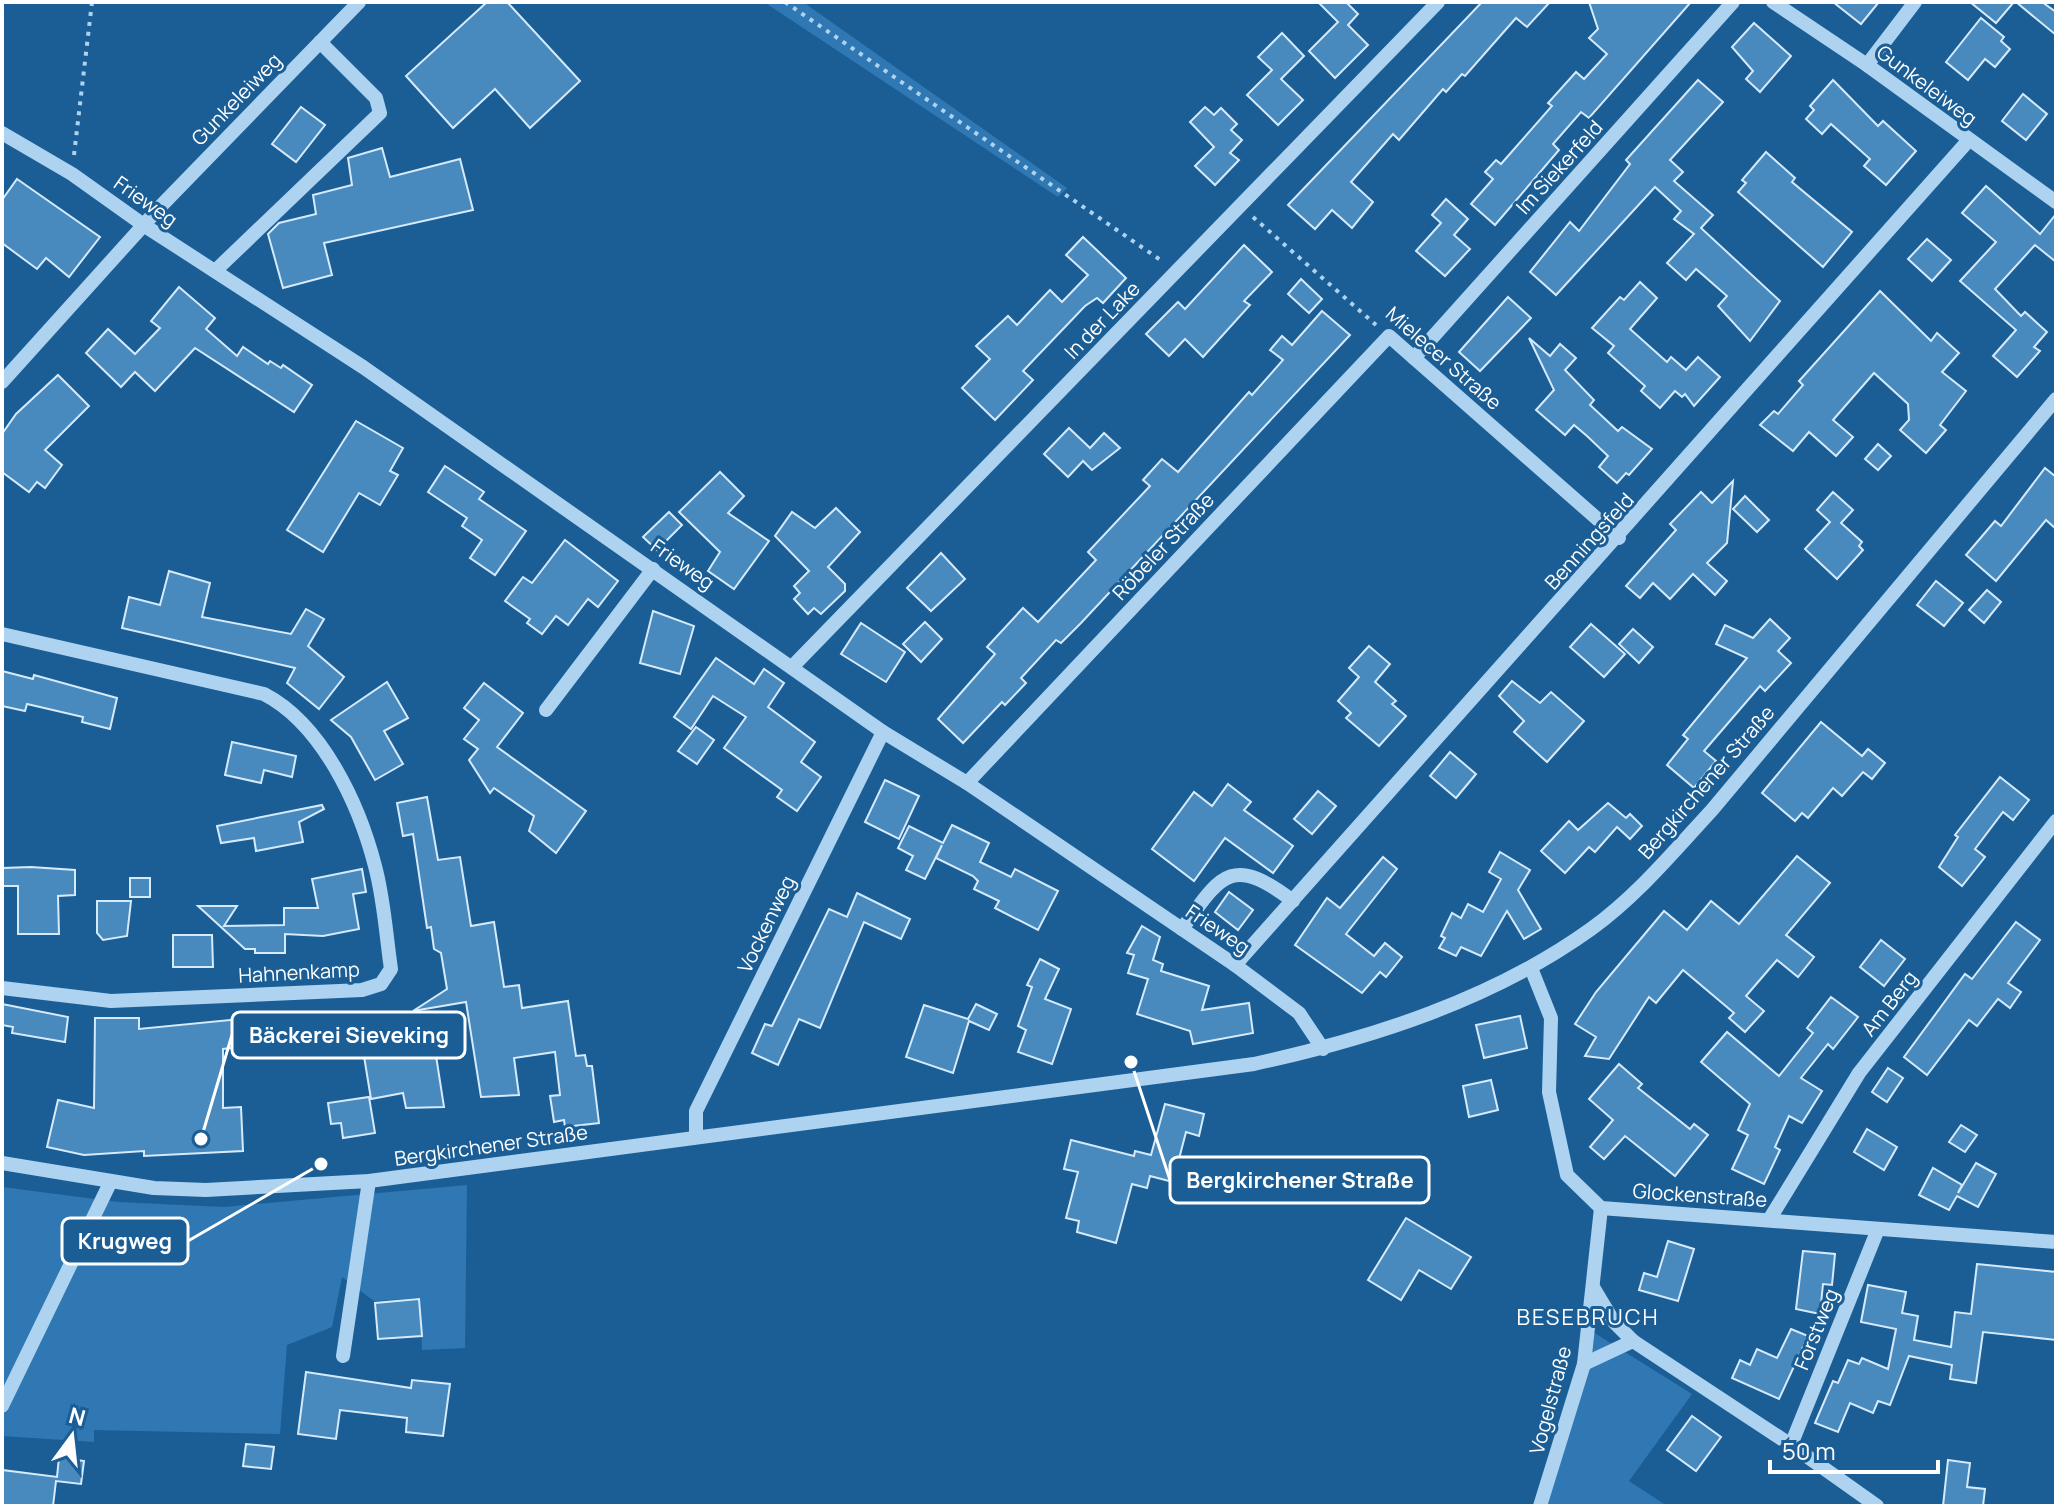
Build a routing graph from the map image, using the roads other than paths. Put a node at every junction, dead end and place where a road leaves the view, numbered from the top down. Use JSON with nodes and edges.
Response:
{"nodes":[{"id":1,"x":359,"y":2,"type":"edge"},
{"id":2,"x":1438,"y":2,"type":"edge"},
{"id":3,"x":1733,"y":2,"type":"edge"},
{"id":4,"x":1773,"y":2,"type":"edge"},
{"id":5,"x":1915,"y":2,"type":"edge"},
{"id":6,"x":320,"y":42,"type":"junction"},
{"id":7,"x":1867,"y":65,"type":"junction"},
{"id":8,"x":2,"y":133,"type":"edge"},
{"id":9,"x":1968,"y":141,"type":"junction"},
{"id":10,"x":2056,"y":202,"type":"edge"},
{"id":11,"x":145,"y":226,"type":"junction"},
{"id":12,"x":215,"y":271,"type":"junction"},
{"id":13,"x":1389,"y":336,"type":"joint"},
{"id":14,"x":1414,"y":358,"type":"junction"},
{"id":15,"x":2,"y":382,"type":"edge"},
{"id":16,"x":2056,"y":399,"type":"edge"},
{"id":17,"x":1619,"y":538,"type":"junction"},
{"id":18,"x":653,"y":569,"type":"junction"},
{"id":19,"x":2,"y":634,"type":"edge"},
{"id":20,"x":793,"y":666,"type":"junction"},
{"id":21,"x":546,"y":710,"type":"dead end"},
{"id":22,"x":883,"y":732,"type":"junction"},
{"id":23,"x":967,"y":783,"type":"junction"},
{"id":24,"x":2056,"y":821,"type":"edge"},
{"id":25,"x":1293,"y":901,"type":"junction"},
{"id":26,"x":1182,"y":929,"type":"junction"},
{"id":27,"x":1235,"y":965,"type":"junction"},
{"id":28,"x":1531,"y":968,"type":"junction"},
{"id":29,"x":2,"y":988,"type":"edge"},
{"id":30,"x":1323,"y":1049,"type":"junction"},
{"id":31,"x":696,"y":1137,"type":"junction"},
{"id":32,"x":2,"y":1163,"type":"edge"},
{"id":33,"x":369,"y":1181,"type":"junction"},
{"id":34,"x":110,"y":1183,"type":"junction"},
{"id":35,"x":1601,"y":1208,"type":"junction"},
{"id":36,"x":1769,"y":1220,"type":"junction"},
{"id":37,"x":1878,"y":1229,"type":"junction"},
{"id":38,"x":2056,"y":1242,"type":"edge"},
{"id":39,"x":1593,"y":1286,"type":"junction"},
{"id":40,"x":1633,"y":1341,"type":"junction"},
{"id":41,"x":343,"y":1356,"type":"dead end"},
{"id":42,"x":1584,"y":1364,"type":"junction"},
{"id":43,"x":2,"y":1406,"type":"edge"},
{"id":44,"x":1791,"y":1445,"type":"junction"},
{"id":45,"x":1540,"y":1506,"type":"edge"},
{"id":46,"x":1877,"y":1506,"type":"edge"}],
"edges":[{"from":1,"to":6,"type":"street","name":"Gunkeleiweg"},
{"from":2,"to":20,"type":"street","name":"In der Lake"},
{"from":3,"to":14,"type":"street","name":"Im Siekerfeld"},
{"from":4,"to":7,"type":"street","name":"Gunkeleiweg"},
{"from":5,"to":7,"type":"street"},
{"from":6,"to":11,"type":"street","name":"Gunkeleiweg"},
{"from":6,"to":12,"type":"street"},
{"from":7,"to":9,"type":"street","name":"Gunkeleiweg"},
{"from":8,"to":11,"type":"street","name":"Frieweg"},
{"from":9,"to":10,"type":"street","name":"Gunkeleiweg"},
{"from":9,"to":17,"type":"street","name":"Benningsfeld"},
{"from":11,"to":12,"type":"street","name":"Frieweg"},
{"from":11,"to":15,"type":"street","name":"Gunkeleiweg"},
{"from":12,"to":18,"type":"street","name":"Frieweg"},
{"from":13,"to":14,"type":"street","name":"Mielecer Straße"},
{"from":13,"to":23,"type":"street","name":"Röbeler Straße"},
{"from":14,"to":17,"type":"street","name":"Mielecer Straße"},
{"from":16,"to":28,"type":"street","name":"Bergkirchener Straße"},
{"from":17,"to":25,"type":"street","name":"Benningsfeld"},
{"from":18,"to":20,"type":"street","name":"Frieweg"},
{"from":18,"to":21,"type":"street"},
{"from":19,"to":29,"type":"street","name":"Hahnenkamp"},
{"from":20,"to":22,"type":"street","name":"Frieweg"},
{"from":22,"to":23,"type":"street","name":"Frieweg"},
{"from":22,"to":31,"type":"street","name":"Vockenweg"},
{"from":23,"to":26,"type":"street","name":"Frieweg"},
{"from":24,"to":36,"type":"street","name":"Am Berg"},
{"from":25,"to":26,"type":"street"},
{"from":25,"to":27,"type":"street","name":"Benningsfeld"},
{"from":26,"to":27,"type":"street","name":"Frieweg"},
{"from":27,"to":30,"type":"street","name":"Frieweg"},
{"from":28,"to":30,"type":"street","name":"Bergkirchener Straße"},
{"from":28,"to":35,"type":"street"},
{"from":30,"to":31,"type":"street","name":"Bergkirchener Straße"},
{"from":31,"to":33,"type":"street","name":"Bergkirchener Straße"},
{"from":32,"to":34,"type":"street","name":"Bergkirchener Straße"},
{"from":33,"to":34,"type":"street","name":"Bergkirchener Straße"},
{"from":33,"to":41,"type":"street"},
{"from":34,"to":43,"type":"street"},
{"from":35,"to":36,"type":"street","name":"Glockenstraße"},
{"from":35,"to":39,"type":"street","name":"Vogelstraße"},
{"from":36,"to":37,"type":"street","name":"Glockenstraße"},
{"from":37,"to":38,"type":"street","name":"Glockenstraße"},
{"from":37,"to":44,"type":"street","name":"Forstweg"},
{"from":39,"to":40,"type":"street"},
{"from":39,"to":42,"type":"street","name":"Vogelstraße"},
{"from":40,"to":42,"type":"street"},
{"from":40,"to":44,"type":"street"},
{"from":42,"to":45,"type":"street","name":"Vogelstraße"},
{"from":44,"to":46,"type":"street"}]}
